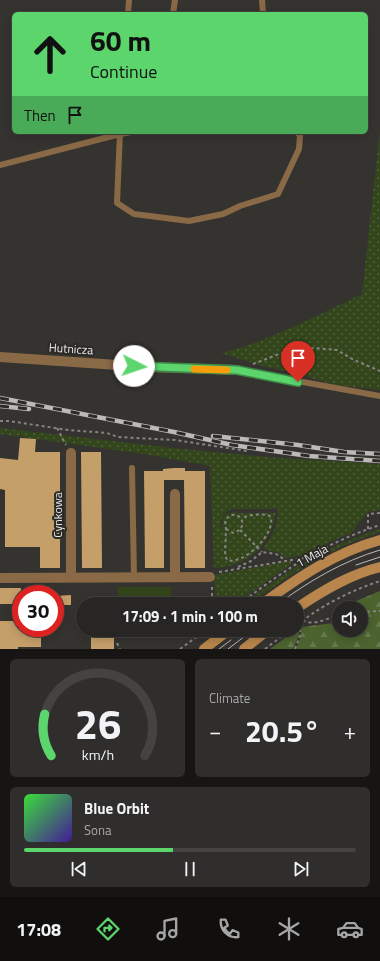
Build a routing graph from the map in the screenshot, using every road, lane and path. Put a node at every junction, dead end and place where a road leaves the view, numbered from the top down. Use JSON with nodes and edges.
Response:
{"nodes":[{"id":1,"x":130,"y":0,"type":"edge"},
{"id":2,"x":175,"y":0,"type":"edge"},
{"id":3,"x":262,"y":0,"type":"edge"},
{"id":4,"x":128,"y":12,"type":"edge"},
{"id":5,"x":173,"y":12,"type":"edge"},
{"id":6,"x":263,"y":12,"type":"edge"},
{"id":7,"x":116,"y":134,"type":"edge"},
{"id":8,"x":120,"y":134,"type":"edge"},
{"id":9,"x":298,"y":134,"type":"edge"},
{"id":10,"x":0,"y":165,"type":"edge"},
{"id":11,"x":0,"y":357,"type":"edge"},
{"id":12,"x":237,"y":370,"type":"junction"},
{"id":13,"x":380,"y":371,"type":"edge"},
{"id":14,"x":380,"y":396,"type":"edge"},
{"id":15,"x":0,"y":421,"type":"edge"},
{"id":16,"x":57,"y":428,"type":"junction"},
{"id":17,"x":247,"y":451,"type":"dead end"},
{"id":18,"x":71,"y":453,"type":"joint"},
{"id":19,"x":132,"y":468,"type":"dead end"},
{"id":20,"x":175,"y":494,"type":"dead end"},
{"id":21,"x":380,"y":513,"type":"edge"},
{"id":22,"x":241,"y":518,"type":"junction"},
{"id":23,"x":226,"y":529,"type":"junction"},
{"id":24,"x":368,"y":529,"type":"dead end"},
{"id":25,"x":240,"y":530,"type":"junction"},
{"id":26,"x":380,"y":540,"type":"edge"},
{"id":27,"x":257,"y":547,"type":"junction"},
{"id":28,"x":262,"y":552,"type":"junction"},
{"id":29,"x":306,"y":557,"type":"dead end"},
{"id":30,"x":285,"y":560,"type":"junction"},
{"id":31,"x":380,"y":567,"type":"edge"},
{"id":32,"x":235,"y":569,"type":"junction"},
{"id":33,"x":211,"y":575,"type":"joint"},
{"id":34,"x":71,"y":577,"type":"junction"},
{"id":35,"x":134,"y":577,"type":"junction"},
{"id":36,"x":175,"y":577,"type":"junction"},
{"id":37,"x":0,"y":578,"type":"edge"},
{"id":38,"x":380,"y":581,"type":"edge"},
{"id":39,"x":272,"y":597,"type":"edge"},
{"id":40,"x":304,"y":604,"type":"edge"},
{"id":41,"x":380,"y":611,"type":"edge"},
{"id":42,"x":368,"y":612,"type":"edge"},
{"id":43,"x":332,"y":617,"type":"edge"},
{"id":44,"x":304,"y":620,"type":"edge"},
{"id":45,"x":304,"y":622,"type":"edge"},
{"id":46,"x":196,"y":637,"type":"edge"},
{"id":47,"x":220,"y":637,"type":"edge"},
{"id":48,"x":259,"y":637,"type":"edge"},
{"id":49,"x":281,"y":637,"type":"edge"},
{"id":50,"x":300,"y":637,"type":"edge"},
{"id":51,"x":117,"y":643,"type":"dead end"},
{"id":52,"x":120,"y":649,"type":"edge"},
{"id":53,"x":180,"y":649,"type":"edge"},
{"id":54,"x":204,"y":649,"type":"edge"},
{"id":55,"x":244,"y":649,"type":"edge"},
{"id":56,"x":265,"y":649,"type":"edge"},
{"id":57,"x":294,"y":649,"type":"edge"}],
"edges":[{"from":1,"to":4,"type":"lane"},
{"from":2,"to":5,"type":"lane"},
{"from":3,"to":6,"type":"lane"},
{"from":7,"to":10,"type":"lane"},
{"from":8,"to":9,"type":"lane"},
{"from":11,"to":12,"type":"street","name":"Hutnicza"},
{"from":12,"to":13,"type":"path"},
{"from":12,"to":14,"type":"lane"},
{"from":15,"to":16,"type":"path"},
{"from":16,"to":17,"type":"path"},
{"from":16,"to":18,"type":"path"},
{"from":18,"to":34,"type":"street","name":"Cynkowa"},
{"from":19,"to":35,"type":"lane"},
{"from":20,"to":36,"type":"street"},
{"from":21,"to":24,"type":"path"},
{"from":22,"to":23,"type":"path"},
{"from":22,"to":25,"type":"path"},
{"from":22,"to":27,"type":"path"},
{"from":23,"to":25,"type":"path"},
{"from":23,"to":27,"type":"path"},
{"from":25,"to":27,"type":"path"},
{"from":26,"to":39,"type":"street","name":"1 Maja"},
{"from":27,"to":28,"type":"path"},
{"from":28,"to":30,"type":"path"},
{"from":28,"to":32,"type":"path"},
{"from":29,"to":30,"type":"path"},
{"from":30,"to":32,"type":"path"},
{"from":31,"to":40,"type":"street"},
{"from":32,"to":33,"type":"path"},
{"from":33,"to":36,"type":"street"},
{"from":34,"to":35,"type":"street"},
{"from":34,"to":37,"type":"street"},
{"from":35,"to":36,"type":"street"},
{"from":38,"to":44,"type":"path"},
{"from":41,"to":42,"type":"path"},
{"from":43,"to":45,"type":"path"},
{"from":46,"to":53,"type":"path"},
{"from":47,"to":54,"type":"street"},
{"from":48,"to":55,"type":"street"},
{"from":49,"to":56,"type":"path"},
{"from":50,"to":57,"type":"path"},
{"from":51,"to":52,"type":"path"}]}
